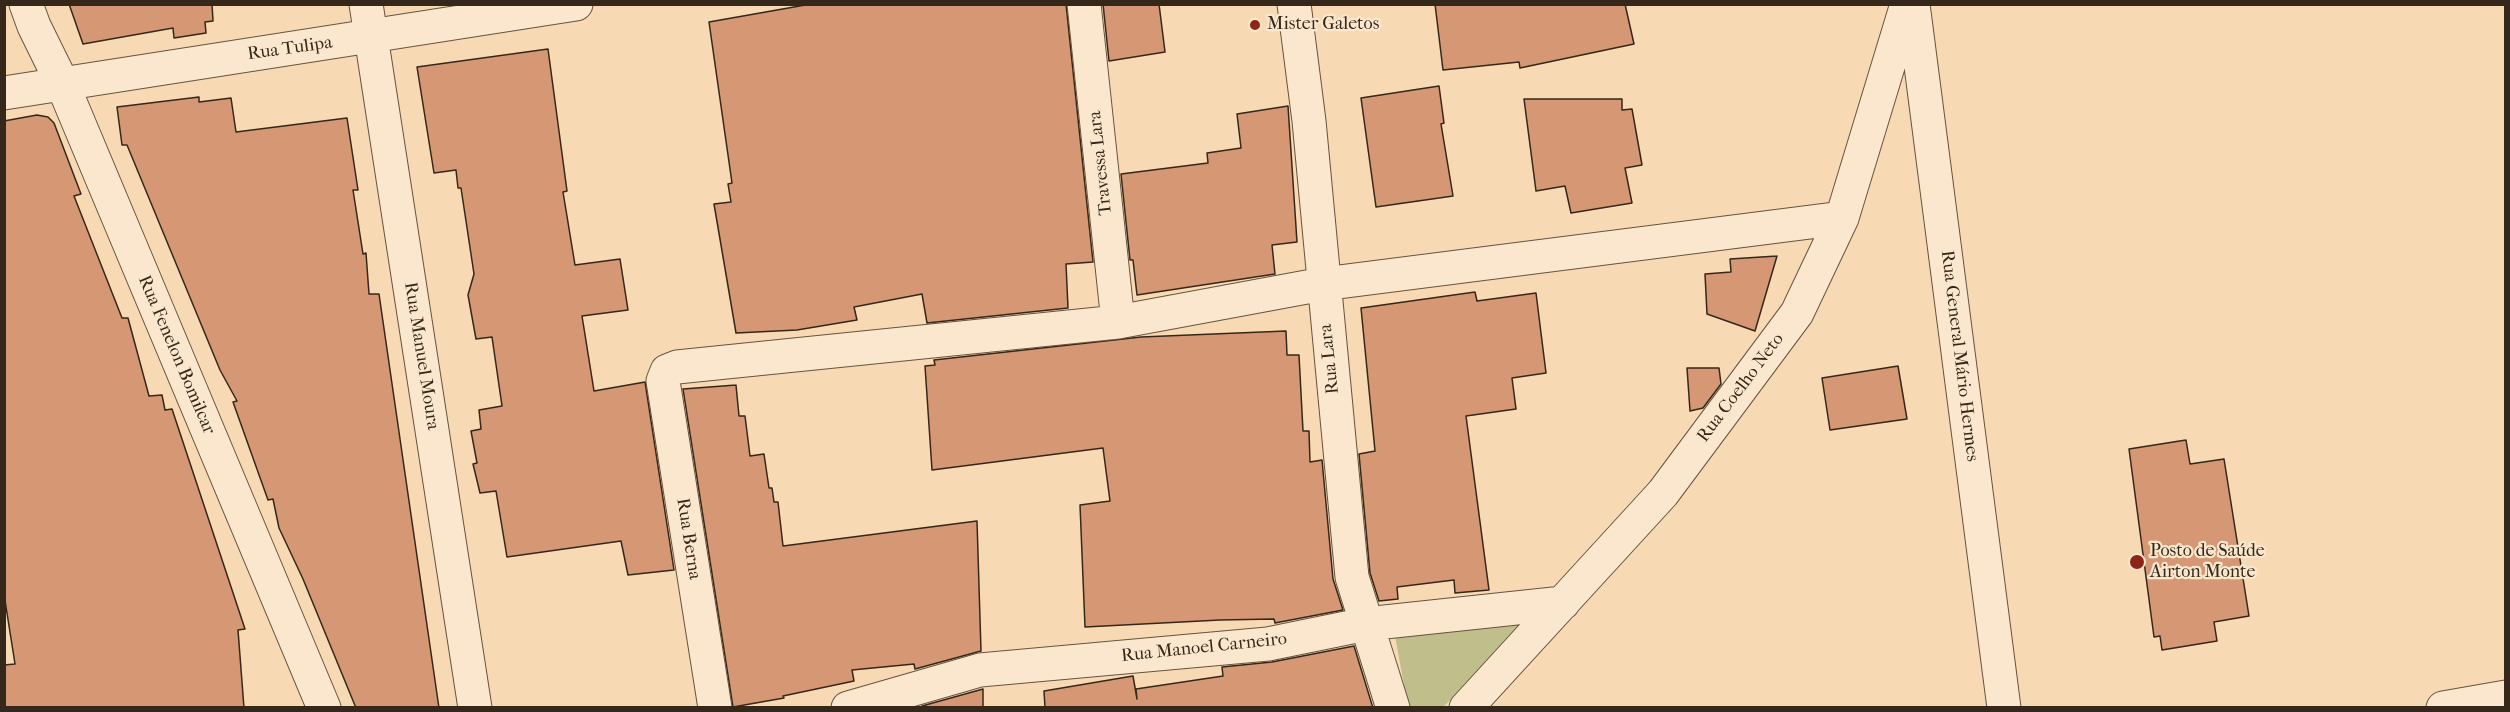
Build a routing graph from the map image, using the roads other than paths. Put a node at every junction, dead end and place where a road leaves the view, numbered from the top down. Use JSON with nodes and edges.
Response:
{"nodes":[{"id":1,"x":26,"y":4,"type":"edge"},
{"id":2,"x":366,"y":4,"type":"edge"},
{"id":3,"x":576,"y":4,"type":"edge"},
{"id":4,"x":1084,"y":4,"type":"edge"},
{"id":5,"x":1294,"y":4,"type":"edge"},
{"id":6,"x":1907,"y":4,"type":"edge"},
{"id":7,"x":1913,"y":4,"type":"edge"},
{"id":8,"x":372,"y":37,"type":"junction"},
{"id":9,"x":62,"y":83,"type":"junction"},
{"id":10,"x":4,"y":93,"type":"edge"},
{"id":11,"x":1842,"y":218,"type":"junction"},
{"id":12,"x":1323,"y":284,"type":"junction"},
{"id":13,"x":1118,"y":322,"type":"junction"},
{"id":14,"x":1563,"y":603,"type":"junction"},
{"id":15,"x":1366,"y":624,"type":"junction"},
{"id":16,"x":2505,"y":697,"type":"edge"},
{"id":17,"x":324,"y":708,"type":"edge"},
{"id":18,"x":475,"y":708,"type":"edge"},
{"id":19,"x":715,"y":708,"type":"edge"},
{"id":20,"x":848,"y":708,"type":"edge"},
{"id":21,"x":1393,"y":708,"type":"edge"},
{"id":22,"x":1466,"y":708,"type":"edge"},
{"id":23,"x":2004,"y":708,"type":"edge"},
{"id":24,"x":2443,"y":708,"type":"edge"}],
"edges":[{"from":1,"to":9,"type":"street","name":"Rua Fenelon Bomilcar"},
{"from":2,"to":8,"type":"street","name":"Rua Manuel Moura"},
{"from":3,"to":8,"type":"street","name":"Rua Tulipa"},
{"from":4,"to":13,"type":"street","name":"Travessa Lara"},
{"from":5,"to":12,"type":"street","name":"Rua Lara"},
{"from":6,"to":11,"type":"street","name":"Rua Coelho Neto"},
{"from":7,"to":23,"type":"street","name":"Rua General Mário Hermes"},
{"from":8,"to":9,"type":"street","name":"Rua Tulipa"},
{"from":8,"to":18,"type":"street","name":"Rua Manuel Moura"},
{"from":9,"to":10,"type":"street","name":"Rua Tulipa"},
{"from":9,"to":17,"type":"street","name":"Rua Fenelon Bomilcar"},
{"from":11,"to":12,"type":"street"},
{"from":11,"to":14,"type":"street","name":"Rua Coelho Neto"},
{"from":12,"to":13,"type":"street"},
{"from":12,"to":15,"type":"street","name":"Rua Lara"},
{"from":13,"to":19,"type":"street","name":"Rua Berna"},
{"from":14,"to":15,"type":"street","name":"Rua Manoel Carneiro"},
{"from":14,"to":22,"type":"street","name":"Rua Coelho Neto"},
{"from":15,"to":20,"type":"street","name":"Rua Manoel Carneiro"},
{"from":15,"to":21,"type":"street","name":"Rua Lara"},
{"from":16,"to":24,"type":"street"}]}
